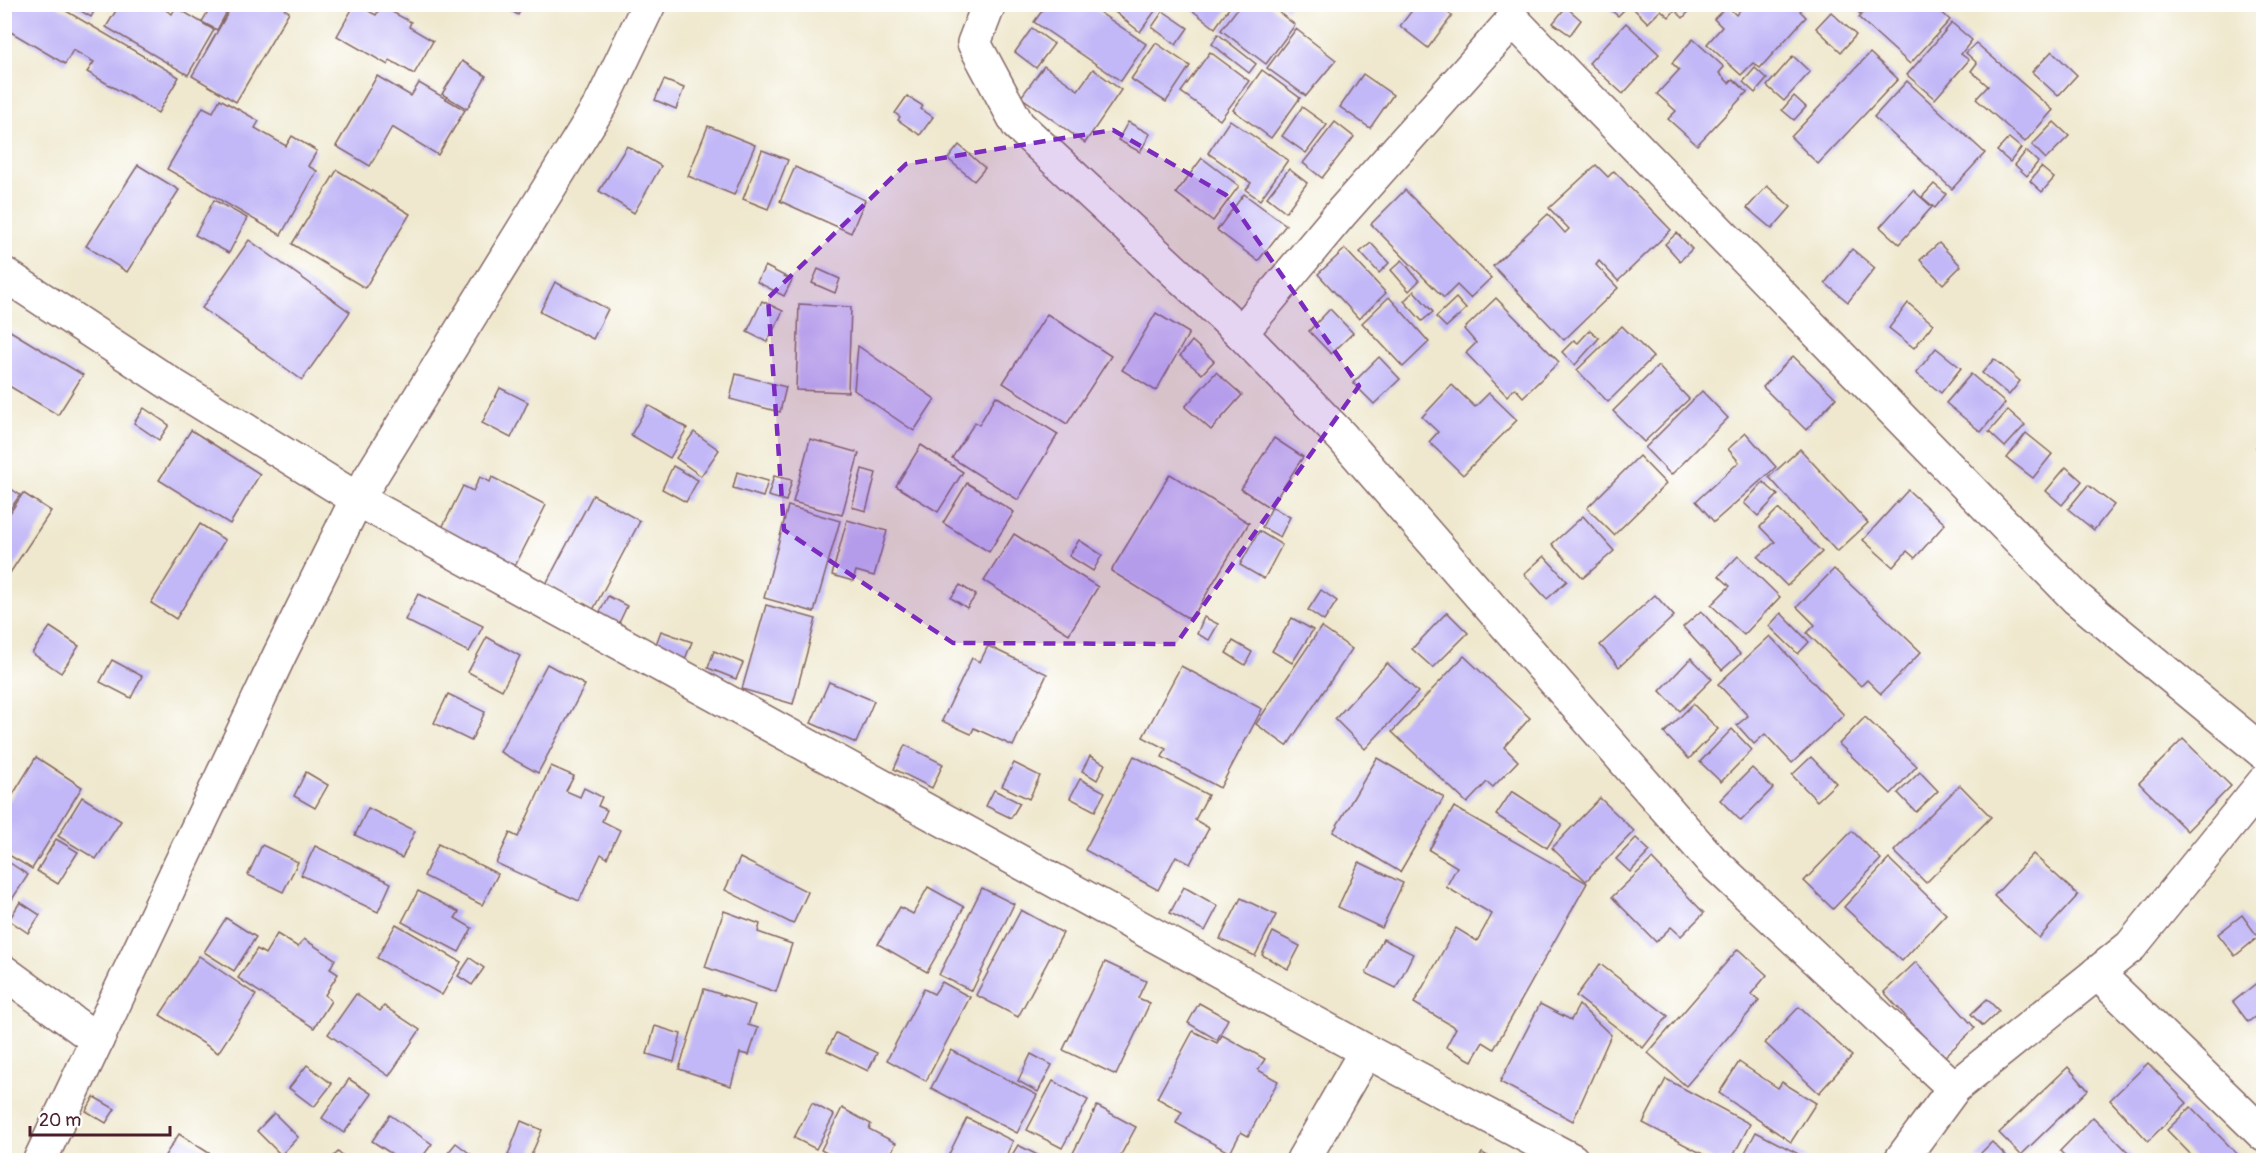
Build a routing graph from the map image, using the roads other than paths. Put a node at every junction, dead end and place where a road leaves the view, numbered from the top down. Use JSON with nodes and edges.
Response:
{"nodes":[{"id":1,"x":650,"y":4,"type":"edge"},
{"id":2,"x":989,"y":4,"type":"edge"},
{"id":3,"x":1520,"y":12,"type":"edge"},
{"id":4,"x":4,"y":274,"type":"edge"},
{"id":5,"x":1241,"y":333,"type":"junction"},
{"id":6,"x":357,"y":499,"type":"junction"},
{"id":7,"x":2264,"y":753,"type":"edge"},
{"id":8,"x":2264,"y":782,"type":"edge"},
{"id":9,"x":4,"y":972,"type":"edge"},
{"id":10,"x":2097,"y":973,"type":"junction"},
{"id":11,"x":97,"y":1040,"type":"junction"},
{"id":12,"x":1366,"y":1051,"type":"junction"},
{"id":13,"x":1954,"y":1088,"type":"junction"},
{"id":14,"x":2264,"y":1135,"type":"edge"},
{"id":15,"x":40,"y":1161,"type":"edge"},
{"id":16,"x":1304,"y":1161,"type":"edge"},
{"id":17,"x":1572,"y":1161,"type":"edge"},
{"id":18,"x":1901,"y":1161,"type":"edge"}],
"edges":[{"from":1,"to":6,"type":"street"},
{"from":2,"to":5,"type":"street"},
{"from":3,"to":5,"type":"street"},
{"from":3,"to":7,"type":"street"},
{"from":4,"to":6,"type":"street"},
{"from":5,"to":13,"type":"street"},
{"from":6,"to":11,"type":"street"},
{"from":6,"to":12,"type":"street"},
{"from":8,"to":10,"type":"street"},
{"from":9,"to":11,"type":"street"},
{"from":10,"to":13,"type":"street"},
{"from":10,"to":14,"type":"street"},
{"from":11,"to":15,"type":"street"},
{"from":12,"to":16,"type":"street"},
{"from":12,"to":17,"type":"street"},
{"from":13,"to":18,"type":"street"}]}
